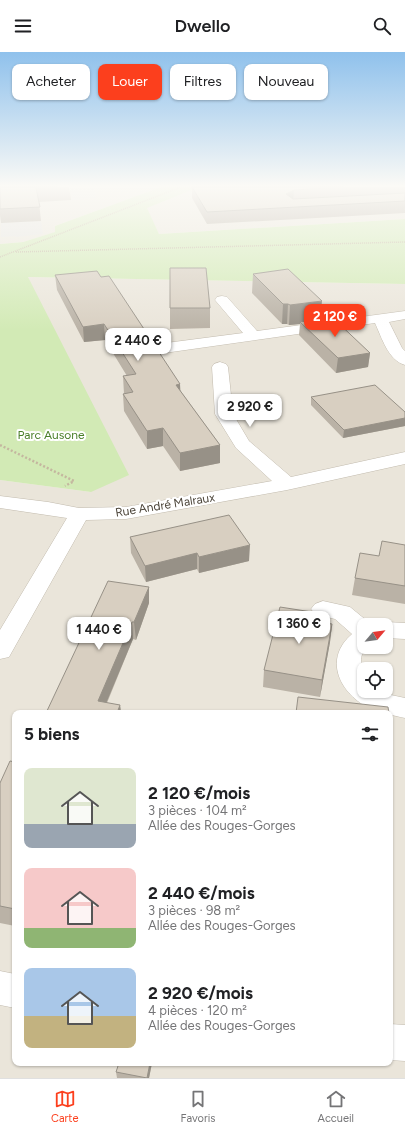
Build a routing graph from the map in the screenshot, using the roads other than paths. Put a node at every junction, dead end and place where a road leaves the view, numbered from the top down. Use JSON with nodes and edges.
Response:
{"nodes":[{"id":1,"x":222,"y":300,"type":"dead end"},
{"id":2,"x":405,"y":315,"type":"edge"},
{"id":3,"x":380,"y":319,"type":"junction"},
{"id":4,"x":254,"y":336,"type":"junction"},
{"id":5,"x":143,"y":351,"type":"edge"},
{"id":6,"x":405,"y":360,"type":"edge"},
{"id":7,"x":220,"y":367,"type":"dead end"},
{"id":8,"x":405,"y":458,"type":"edge"},
{"id":9,"x":287,"y":484,"type":"junction"},
{"id":10,"x":0,"y":502,"type":"edge"},
{"id":11,"x":79,"y":514,"type":"junction"},
{"id":12,"x":323,"y":610,"type":"dead end"},
{"id":13,"x":357,"y":625,"type":"edge"},
{"id":14,"x":393,"y":630,"type":"edge"},
{"id":15,"x":405,"y":631,"type":"edge"},
{"id":16,"x":357,"y":642,"type":"edge"},
{"id":17,"x":0,"y":651,"type":"edge"},
{"id":18,"x":405,"y":708,"type":"edge"},
{"id":19,"x":0,"y":988,"type":"edge"},
{"id":20,"x":12,"y":990,"type":"edge"},
{"id":21,"x":393,"y":1042,"type":"edge"},
{"id":22,"x":405,"y":1043,"type":"edge"}],
"edges":[{"from":1,"to":4,"type":"street"},
{"from":2,"to":3,"type":"street"},
{"from":3,"to":4,"type":"street"},
{"from":3,"to":6,"type":"street"},
{"from":4,"to":5,"type":"street"},
{"from":7,"to":9,"type":"street"},
{"from":8,"to":9,"type":"street","name":"Rue André Malraux"},
{"from":9,"to":11,"type":"street","name":"Rue André Malraux"},
{"from":10,"to":11,"type":"street","name":"Rue André Malraux"},
{"from":11,"to":17,"type":"street"},
{"from":12,"to":13,"type":"street"},
{"from":14,"to":15,"type":"street"},
{"from":16,"to":18,"type":"street"},
{"from":19,"to":20,"type":"street"},
{"from":21,"to":22,"type":"street"}]}
